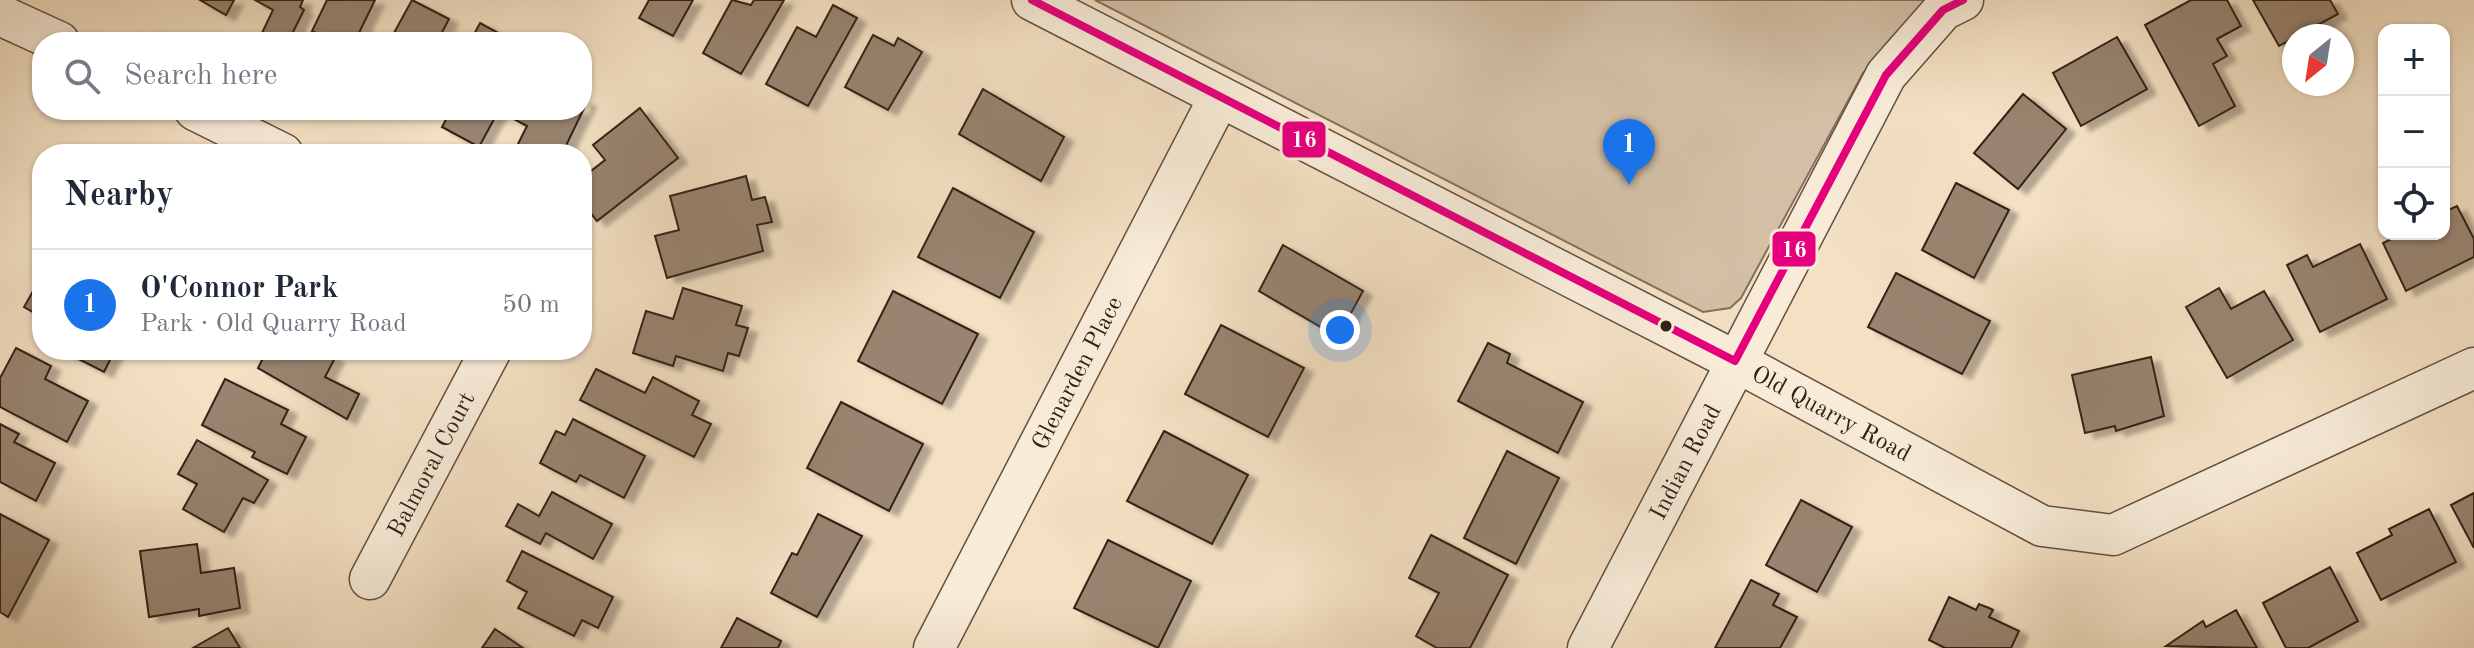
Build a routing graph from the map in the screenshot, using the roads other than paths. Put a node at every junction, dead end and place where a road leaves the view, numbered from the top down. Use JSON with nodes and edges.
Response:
{"nodes":[{"id":1,"x":4,"y":0,"type":"edge"},
{"id":2,"x":1032,"y":0,"type":"edge"},
{"id":3,"x":1963,"y":0,"type":"edge"},
{"id":4,"x":0,"y":15,"type":"edge"},
{"id":5,"x":37,"y":32,"type":"edge"},
{"id":6,"x":1219,"y":98,"type":"junction"},
{"id":7,"x":215,"y":120,"type":"edge"},
{"id":8,"x":263,"y":144,"type":"edge"},
{"id":9,"x":486,"y":360,"type":"edge"},
{"id":10,"x":1735,"y":361,"type":"junction"},
{"id":11,"x":2474,"y":368,"type":"edge"},
{"id":12,"x":370,"y":579,"type":"dead end"},
{"id":13,"x":934,"y":648,"type":"edge"},
{"id":14,"x":1588,"y":648,"type":"edge"}],
"edges":[{"from":1,"to":4,"type":"street"},
{"from":2,"to":6,"type":"street","name":"Old Quarry Road"},
{"from":3,"to":10,"type":"street","name":"Indian Road"},
{"from":4,"to":5,"type":"street"},
{"from":6,"to":10,"type":"street","name":"Old Quarry Road"},
{"from":6,"to":13,"type":"street","name":"Glenarden Place"},
{"from":7,"to":8,"type":"street"},
{"from":9,"to":12,"type":"street","name":"Balmoral Court"},
{"from":10,"to":11,"type":"street","name":"Old Quarry Road"},
{"from":10,"to":14,"type":"street","name":"Indian Road"}]}
